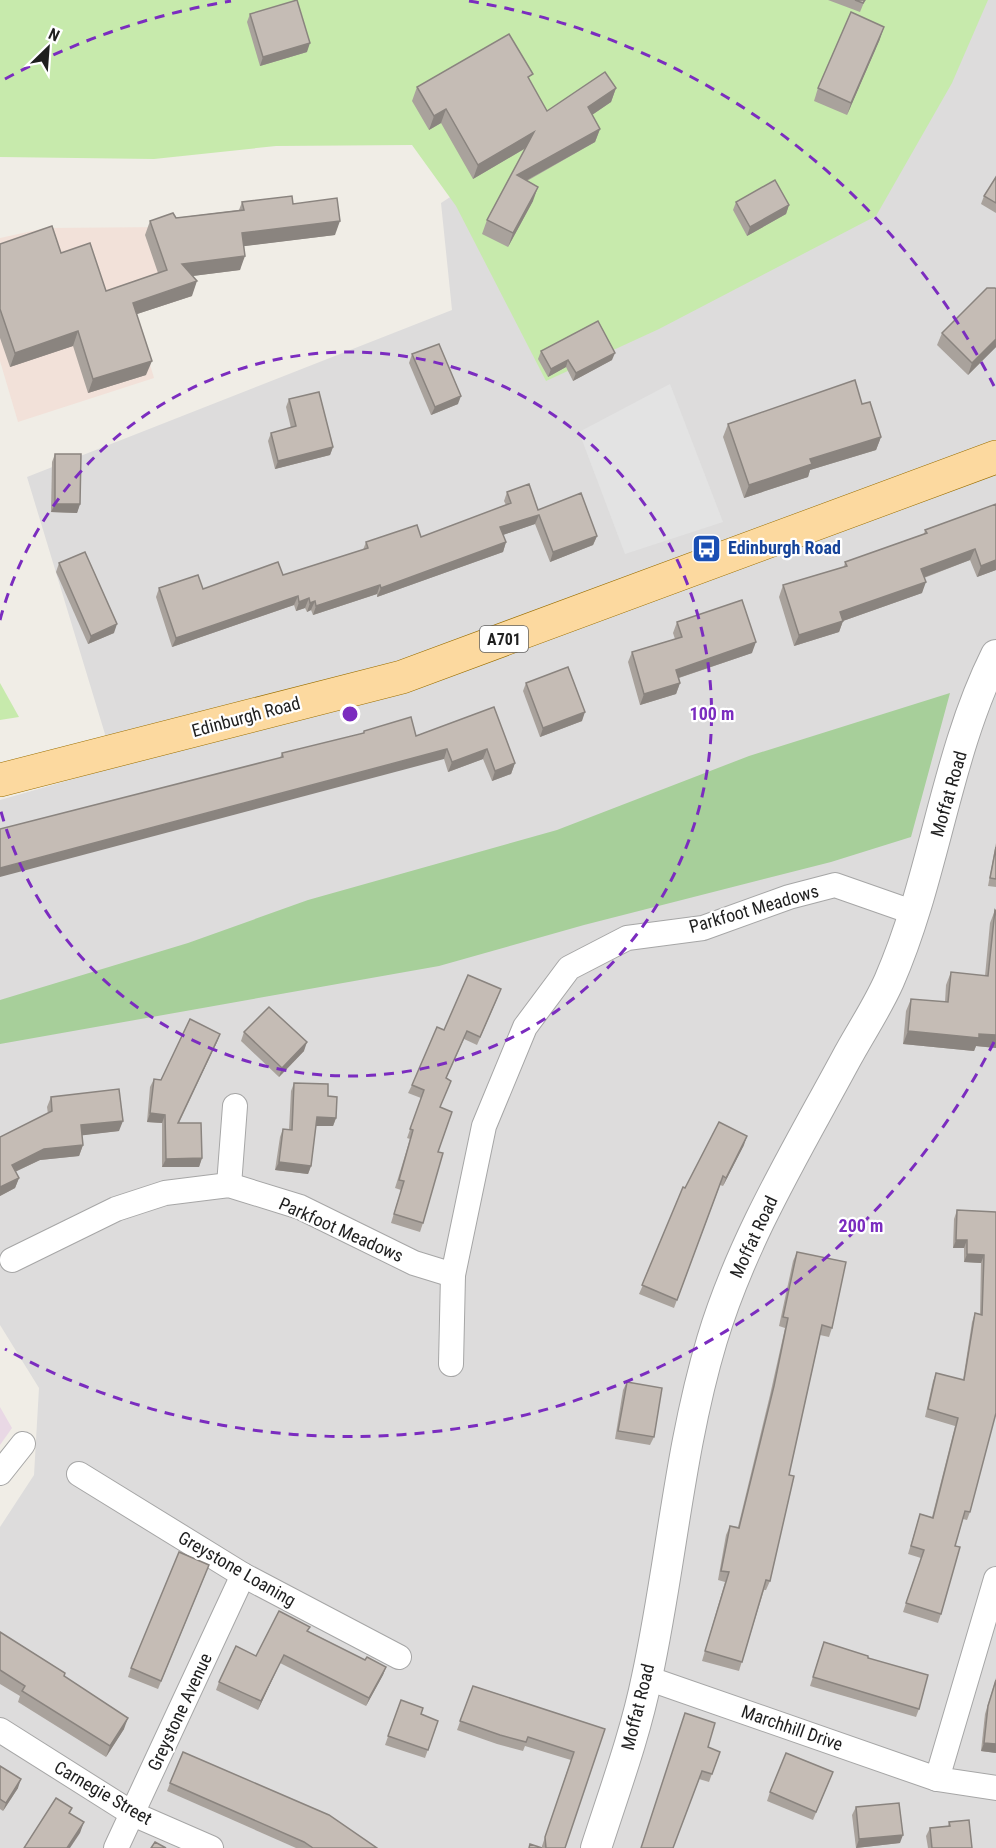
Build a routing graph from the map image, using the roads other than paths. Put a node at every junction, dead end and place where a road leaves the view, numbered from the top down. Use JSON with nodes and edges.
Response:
{"nodes":[{"id":1,"x":996,"y":457,"type":"edge"},
{"id":2,"x":996,"y":655,"type":"edge"},
{"id":3,"x":0,"y":780,"type":"edge"},
{"id":4,"x":915,"y":913,"type":"junction"},
{"id":5,"x":236,"y":1106,"type":"dead end"},
{"id":6,"x":229,"y":1185,"type":"junction"},
{"id":7,"x":12,"y":1260,"type":"dead end"},
{"id":8,"x":453,"y":1275,"type":"junction"},
{"id":9,"x":451,"y":1364,"type":"dead end"},
{"id":10,"x":23,"y":1444,"type":"dead end"},
{"id":11,"x":0,"y":1473,"type":"edge"},
{"id":12,"x":79,"y":1474,"type":"dead end"},
{"id":13,"x":243,"y":1575,"type":"junction"},
{"id":14,"x":996,"y":1579,"type":"edge"},
{"id":15,"x":399,"y":1657,"type":"dead end"},
{"id":16,"x":647,"y":1678,"type":"junction"},
{"id":17,"x":0,"y":1730,"type":"edge"},
{"id":18,"x":937,"y":1779,"type":"junction"},
{"id":19,"x":996,"y":1788,"type":"edge"},
{"id":20,"x":133,"y":1814,"type":"junction"},
{"id":21,"x":116,"y":1848,"type":"edge"},
{"id":22,"x":211,"y":1848,"type":"edge"},
{"id":23,"x":596,"y":1848,"type":"edge"}],
"edges":[{"from":1,"to":3,"type":"main road","name":"Edinburgh Road","number":"A701"},
{"from":2,"to":4,"type":"street","name":"Moffat Road"},
{"from":4,"to":8,"type":"street","name":"Parkfoot Meadows"},
{"from":4,"to":16,"type":"street","name":"Moffat Road"},
{"from":5,"to":6,"type":"street"},
{"from":6,"to":7,"type":"street","name":"Parkfoot Meadows"},
{"from":6,"to":8,"type":"street","name":"Parkfoot Meadows"},
{"from":8,"to":9,"type":"street","name":"Parkfoot Meadows"},
{"from":10,"to":11,"type":"street"},
{"from":12,"to":13,"type":"street","name":"Greystone Loaning"},
{"from":13,"to":15,"type":"street","name":"Greystone Loaning"},
{"from":13,"to":20,"type":"street","name":"Greystone Avenue"},
{"from":14,"to":18,"type":"street"},
{"from":16,"to":18,"type":"street","name":"Marchhill Drive"},
{"from":16,"to":23,"type":"street","name":"Moffat Road"},
{"from":17,"to":20,"type":"street","name":"Carnegie Street"},
{"from":18,"to":19,"type":"street","name":"Marchhill Drive"},
{"from":20,"to":21,"type":"street","name":"Greystone Avenue"},
{"from":20,"to":22,"type":"street","name":"Carnegie Street"}]}
